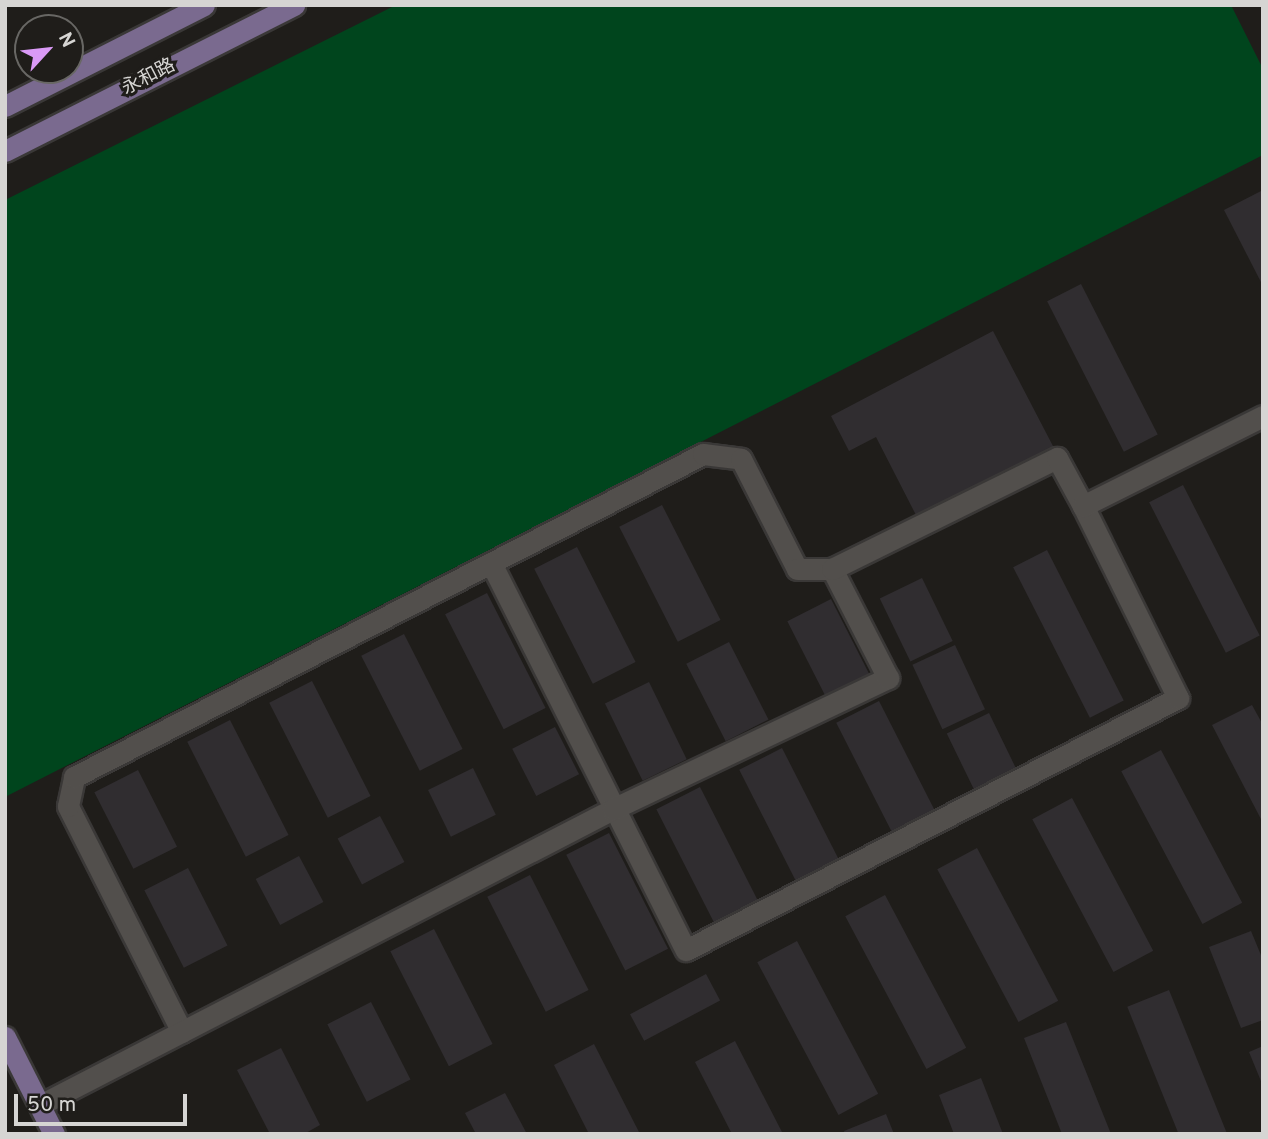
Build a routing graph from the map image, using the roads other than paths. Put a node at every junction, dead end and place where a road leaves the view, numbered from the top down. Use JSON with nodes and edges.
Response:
{"nodes":[{"id":1,"x":204,"y":5,"type":"edge"},
{"id":2,"x":294,"y":5,"type":"edge"},
{"id":3,"x":5,"y":106,"type":"edge"},
{"id":4,"x":5,"y":151,"type":"edge"},
{"id":5,"x":1263,"y":416,"type":"edge"},
{"id":6,"x":1083,"y":506,"type":"junction"},
{"id":7,"x":491,"y":563,"type":"junction"},
{"id":8,"x":833,"y":569,"type":"junction"},
{"id":9,"x":613,"y":809,"type":"junction"},
{"id":10,"x":181,"y":1032,"type":"junction"},
{"id":11,"x":5,"y":1037,"type":"edge"},
{"id":12,"x":40,"y":1105,"type":"junction"},
{"id":13,"x":54,"y":1134,"type":"edge"}],
"edges":[{"from":1,"to":3,"type":"main road","name":"永和路"},
{"from":2,"to":4,"type":"main road","name":"永和路"},
{"from":5,"to":6,"type":"lane"},
{"from":6,"to":8,"type":"lane"},
{"from":6,"to":9,"type":"lane"},
{"from":7,"to":8,"type":"lane"},
{"from":7,"to":9,"type":"lane"},
{"from":7,"to":10,"type":"lane"},
{"from":8,"to":9,"type":"lane"},
{"from":9,"to":10,"type":"lane"},
{"from":10,"to":12,"type":"lane"},
{"from":11,"to":12,"type":"main road"},
{"from":12,"to":13,"type":"main road"}]}
